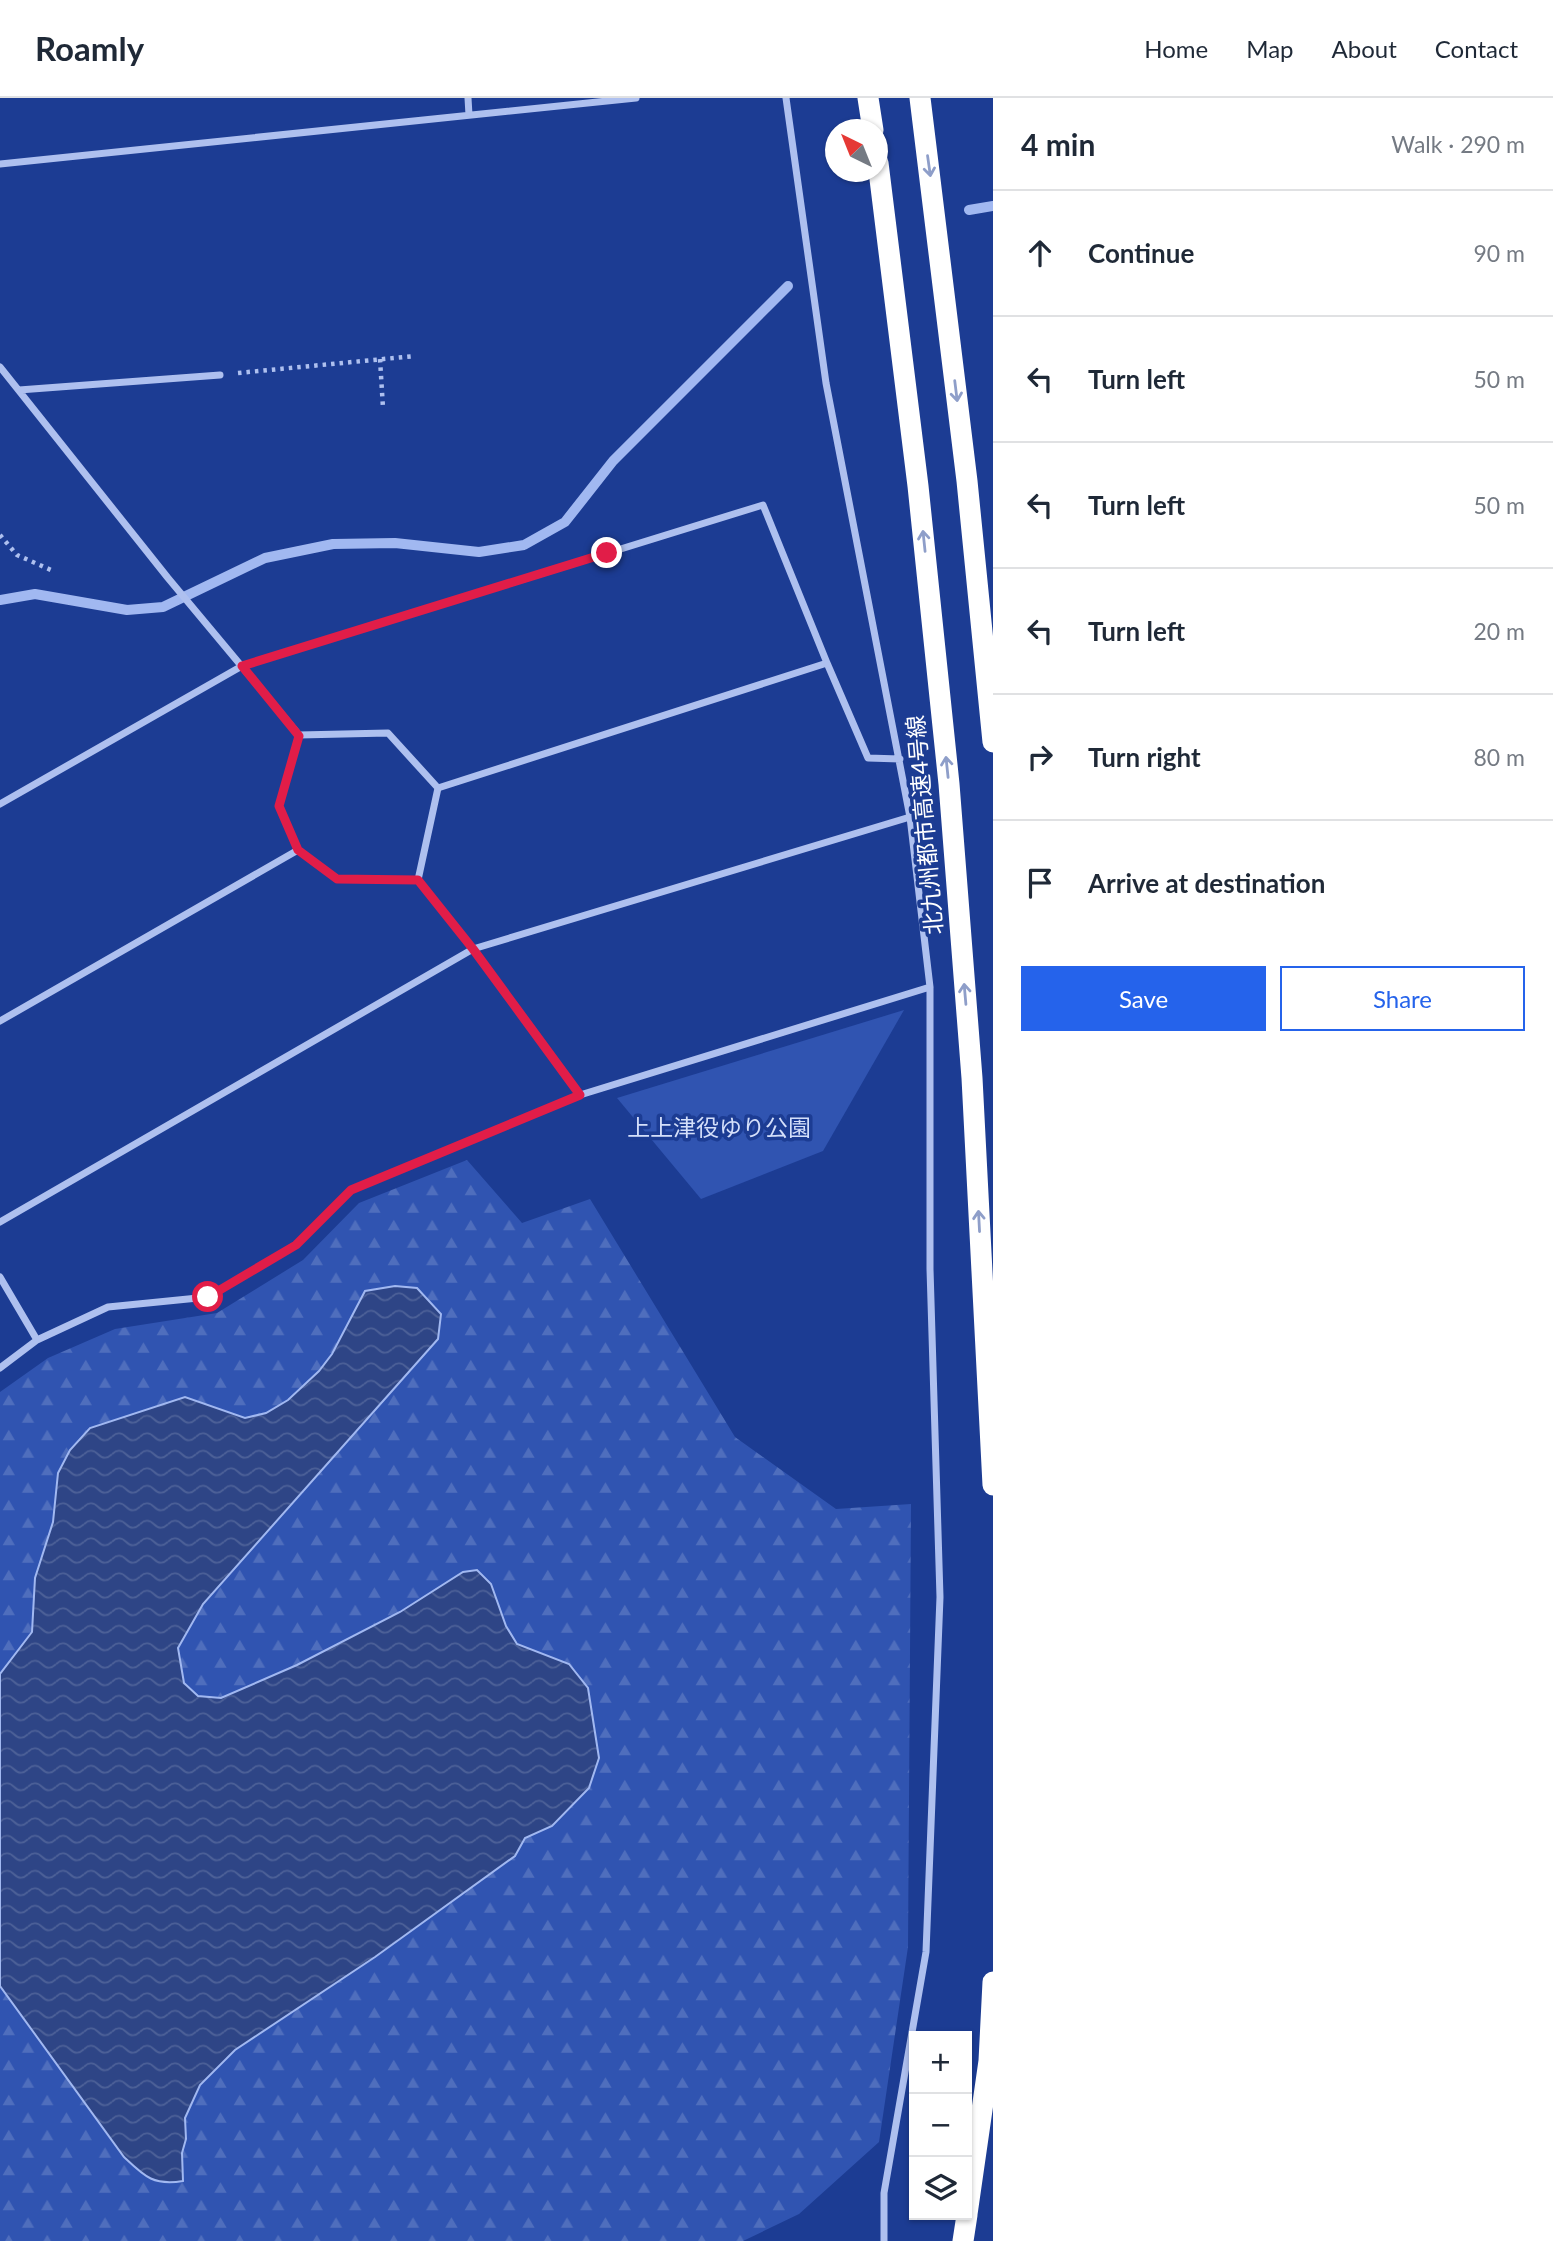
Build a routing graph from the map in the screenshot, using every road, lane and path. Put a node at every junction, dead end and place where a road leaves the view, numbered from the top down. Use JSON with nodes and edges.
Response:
{"nodes":[{"id":1,"x":468,"y":98,"type":"edge"},
{"id":2,"x":636,"y":98,"type":"edge"},
{"id":3,"x":786,"y":98,"type":"edge"},
{"id":4,"x":868,"y":98,"type":"edge"},
{"id":5,"x":920,"y":98,"type":"edge"},
{"id":6,"x":469,"y":116,"type":"junction"},
{"id":7,"x":871,"y":119,"type":"edge"},
{"id":8,"x":0,"y":164,"type":"edge"},
{"id":9,"x":879,"y":182,"type":"edge"},
{"id":10,"x":415,"y":356,"type":"dead end"},
{"id":11,"x":380,"y":359,"type":"junction"},
{"id":12,"x":0,"y":366,"type":"edge"},
{"id":13,"x":220,"y":375,"type":"joint"},
{"id":14,"x":19,"y":390,"type":"junction"},
{"id":15,"x":383,"y":408,"type":"dead end"},
{"id":16,"x":0,"y":535,"type":"edge"},
{"id":17,"x":51,"y":570,"type":"dead end"},
{"id":18,"x":827,"y":663,"type":"junction"},
{"id":19,"x":242,"y":666,"type":"junction"},
{"id":20,"x":299,"y":736,"type":"junction"},
{"id":21,"x":993,"y":742,"type":"edge"},
{"id":22,"x":900,"y":759,"type":"junction"},
{"id":23,"x":438,"y":788,"type":"junction"},
{"id":24,"x":0,"y":804,"type":"edge"},
{"id":25,"x":910,"y":817,"type":"junction"},
{"id":26,"x":298,"y":850,"type":"junction"},
{"id":27,"x":418,"y":880,"type":"junction"},
{"id":28,"x":473,"y":949,"type":"junction"},
{"id":29,"x":930,"y":987,"type":"junction"},
{"id":30,"x":0,"y":1021,"type":"edge"},
{"id":31,"x":580,"y":1095,"type":"junction"},
{"id":32,"x":0,"y":1222,"type":"edge"},
{"id":33,"x":0,"y":1277,"type":"edge"},
{"id":34,"x":37,"y":1340,"type":"junction"},
{"id":35,"x":0,"y":1368,"type":"edge"},
{"id":36,"x":993,"y":1485,"type":"edge"},
{"id":37,"x":993,"y":1982,"type":"edge"},
{"id":38,"x":972,"y":2179,"type":"edge"},
{"id":39,"x":966,"y":2220,"type":"edge"},
{"id":40,"x":884,"y":2241,"type":"edge"},
{"id":41,"x":963,"y":2241,"type":"edge"}],
"edges":[{"from":1,"to":6,"type":"street"},
{"from":2,"to":6,"type":"street"},
{"from":3,"to":22,"type":"street"},
{"from":4,"to":7,"type":"highway"},
{"from":5,"to":21,"type":"highway","one_way":true},
{"from":6,"to":8,"type":"street"},
{"from":36,"to":9,"type":"highway","name":"北九州都市高速4号線","one_way":true},
{"from":10,"to":11,"type":"path"},
{"from":11,"to":13,"type":"path"},
{"from":11,"to":15,"type":"path"},
{"from":12,"to":14,"type":"street"},
{"from":13,"to":14,"type":"street"},
{"from":14,"to":19,"type":"street"},
{"from":16,"to":17,"type":"path"},
{"from":18,"to":19,"type":"street"},
{"from":18,"to":22,"type":"street"},
{"from":18,"to":23,"type":"street"},
{"from":19,"to":20,"type":"street"},
{"from":19,"to":24,"type":"street"},
{"from":20,"to":23,"type":"street"},
{"from":20,"to":26,"type":"street"},
{"from":22,"to":25,"type":"street"},
{"from":23,"to":27,"type":"street"},
{"from":25,"to":28,"type":"street"},
{"from":25,"to":29,"type":"street"},
{"from":26,"to":27,"type":"street"},
{"from":26,"to":30,"type":"street"},
{"from":27,"to":28,"type":"street"},
{"from":28,"to":31,"type":"street"},
{"from":28,"to":32,"type":"street"},
{"from":29,"to":31,"type":"street"},
{"from":29,"to":40,"type":"street"},
{"from":31,"to":34,"type":"street"},
{"from":33,"to":34,"type":"street"},
{"from":34,"to":35,"type":"street"},
{"from":37,"to":38,"type":"highway"},
{"from":39,"to":41,"type":"highway"}]}
